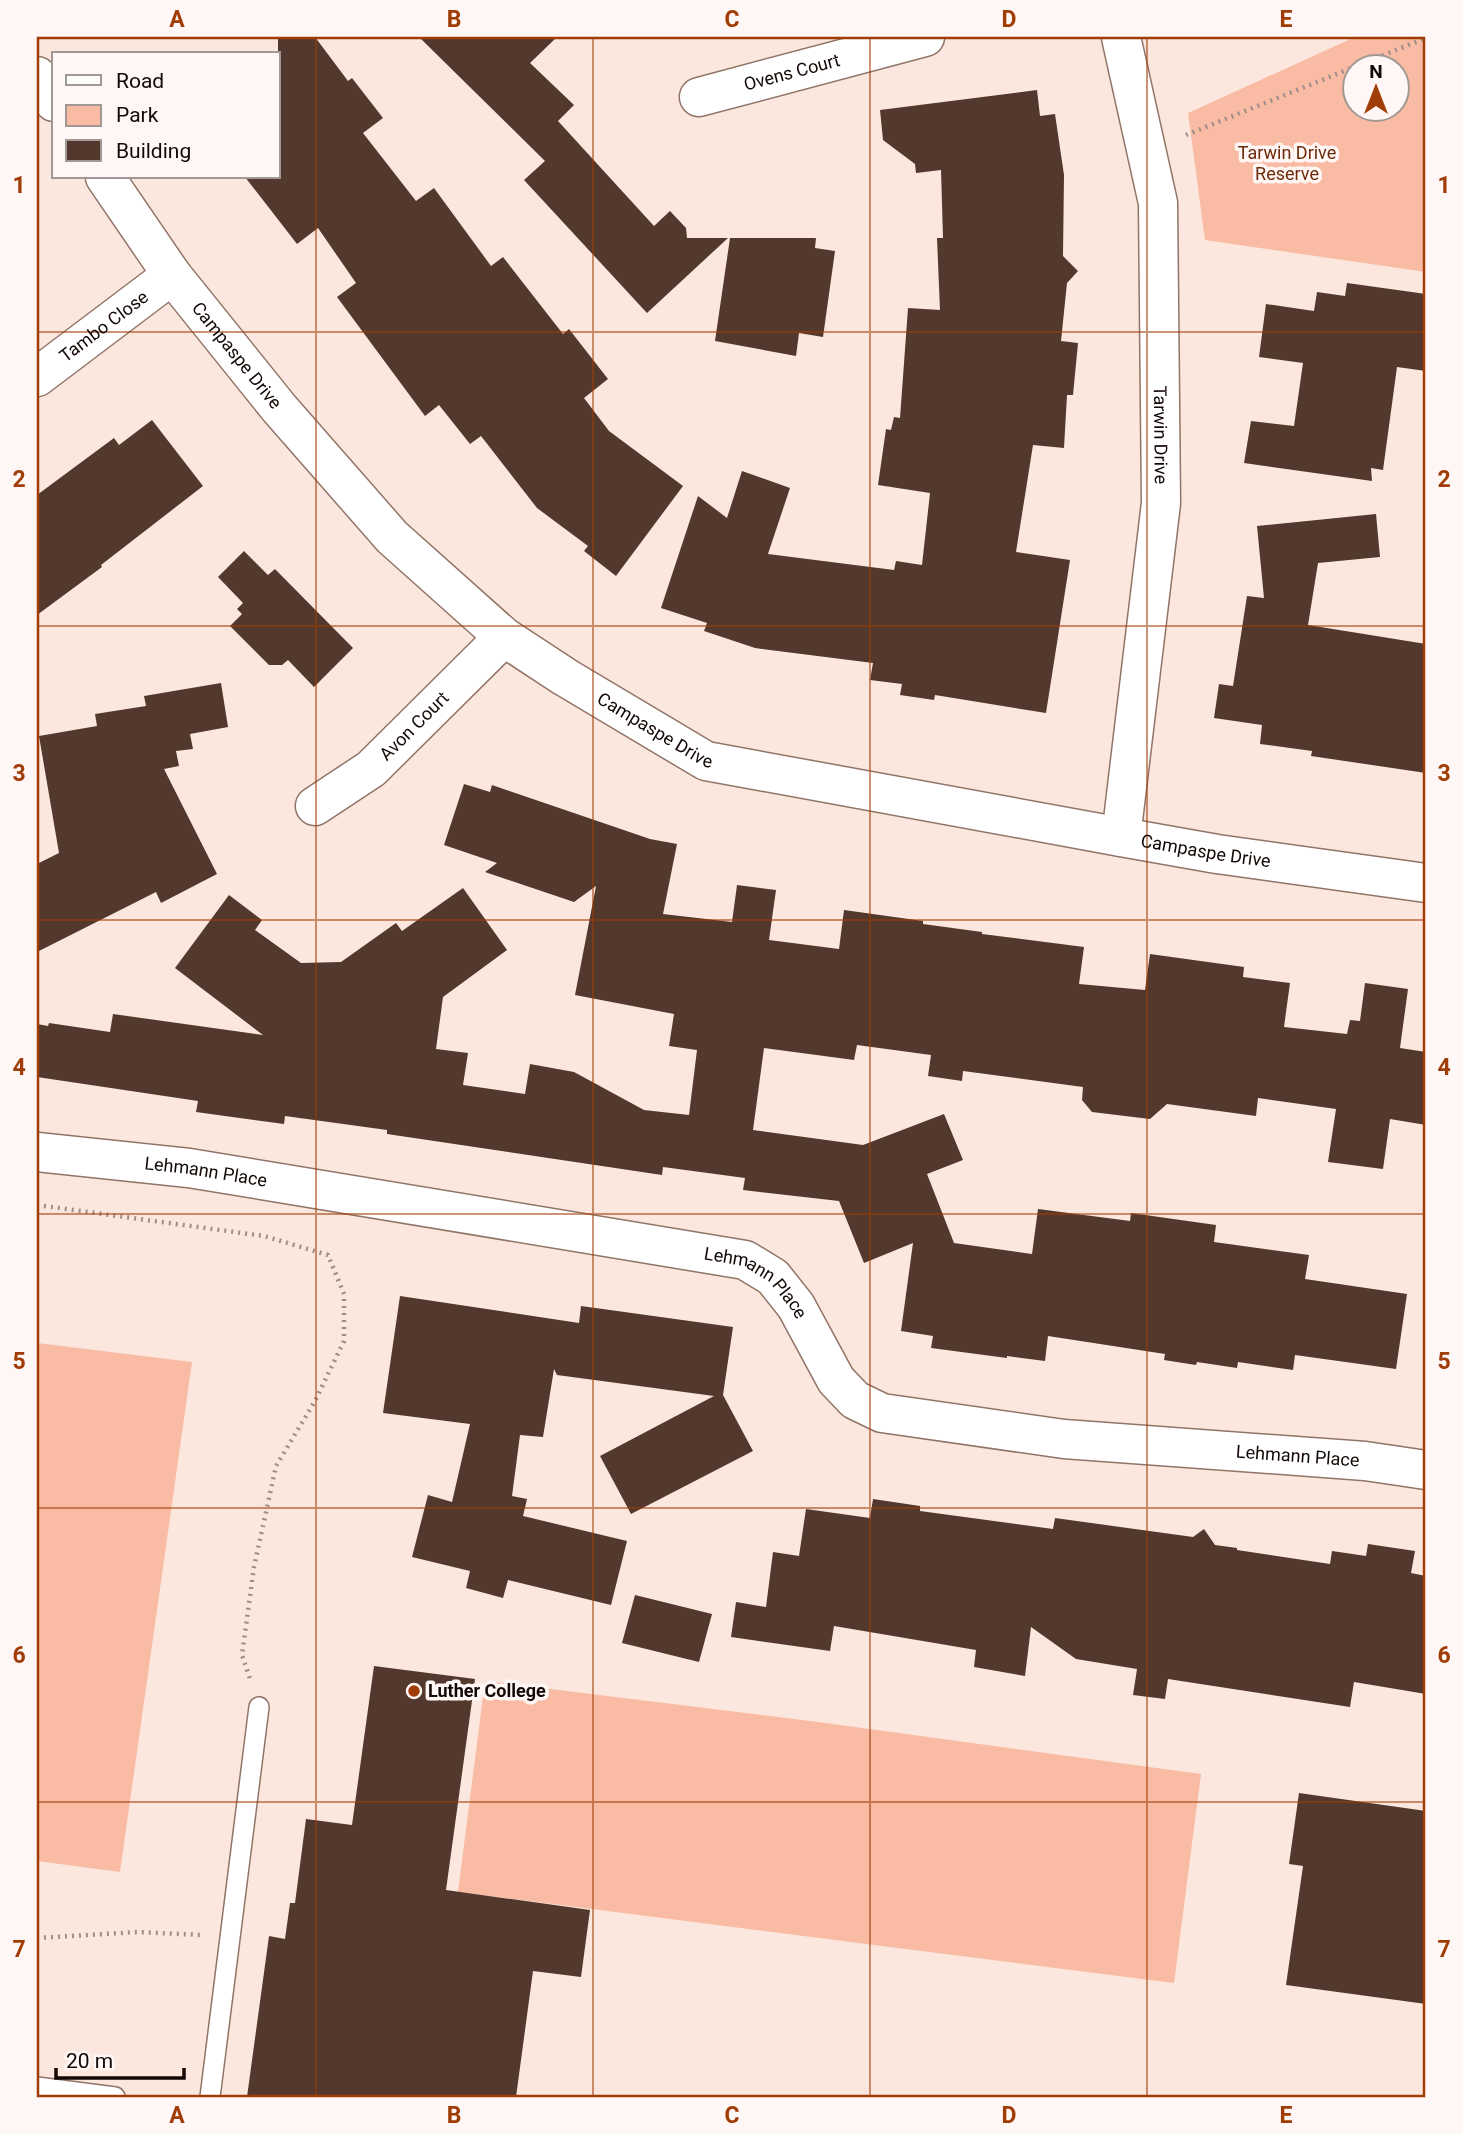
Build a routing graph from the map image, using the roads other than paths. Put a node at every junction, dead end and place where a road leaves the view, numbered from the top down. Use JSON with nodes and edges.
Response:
{"nodes":[{"id":1,"x":925,"y":37,"type":"edge"},
{"id":2,"x":1121,"y":37,"type":"edge"},
{"id":3,"x":37,"y":76,"type":"edge"},
{"id":4,"x":699,"y":96,"type":"dead end"},
{"id":5,"x":52,"y":99,"type":"edge"},
{"id":6,"x":106,"y":178,"type":"edge"},
{"id":7,"x":172,"y":275,"type":"junction"},
{"id":8,"x":37,"y":377,"type":"edge"},
{"id":9,"x":504,"y":637,"type":"junction"},
{"id":10,"x":314,"y":806,"type":"dead end"},
{"id":11,"x":1121,"y":837,"type":"junction"},
{"id":12,"x":1426,"y":883,"type":"edge"},
{"id":13,"x":37,"y":1152,"type":"edge"},
{"id":14,"x":1426,"y":1470,"type":"edge"},
{"id":15,"x":259,"y":1707,"type":"road end"},
{"id":16,"x":37,"y":2087,"type":"edge"},
{"id":17,"x":115,"y":2097,"type":"edge"},
{"id":18,"x":210,"y":2097,"type":"edge"}],
"edges":[{"from":1,"to":4,"type":"street","name":"Ovens Court"},
{"from":2,"to":11,"type":"street","name":"Tarwin Drive"},
{"from":3,"to":5,"type":"street"},
{"from":6,"to":7,"type":"street","name":"Campaspe Drive"},
{"from":7,"to":8,"type":"street","name":"Tambo Close"},
{"from":7,"to":9,"type":"street","name":"Campaspe Drive"},
{"from":9,"to":10,"type":"street","name":"Avon Court"},
{"from":9,"to":11,"type":"street","name":"Campaspe Drive"},
{"from":11,"to":12,"type":"street","name":"Campaspe Drive"},
{"from":13,"to":14,"type":"street","name":"Lehmann Place"},
{"from":15,"to":18,"type":"lane"},
{"from":16,"to":17,"type":"lane"}]}
